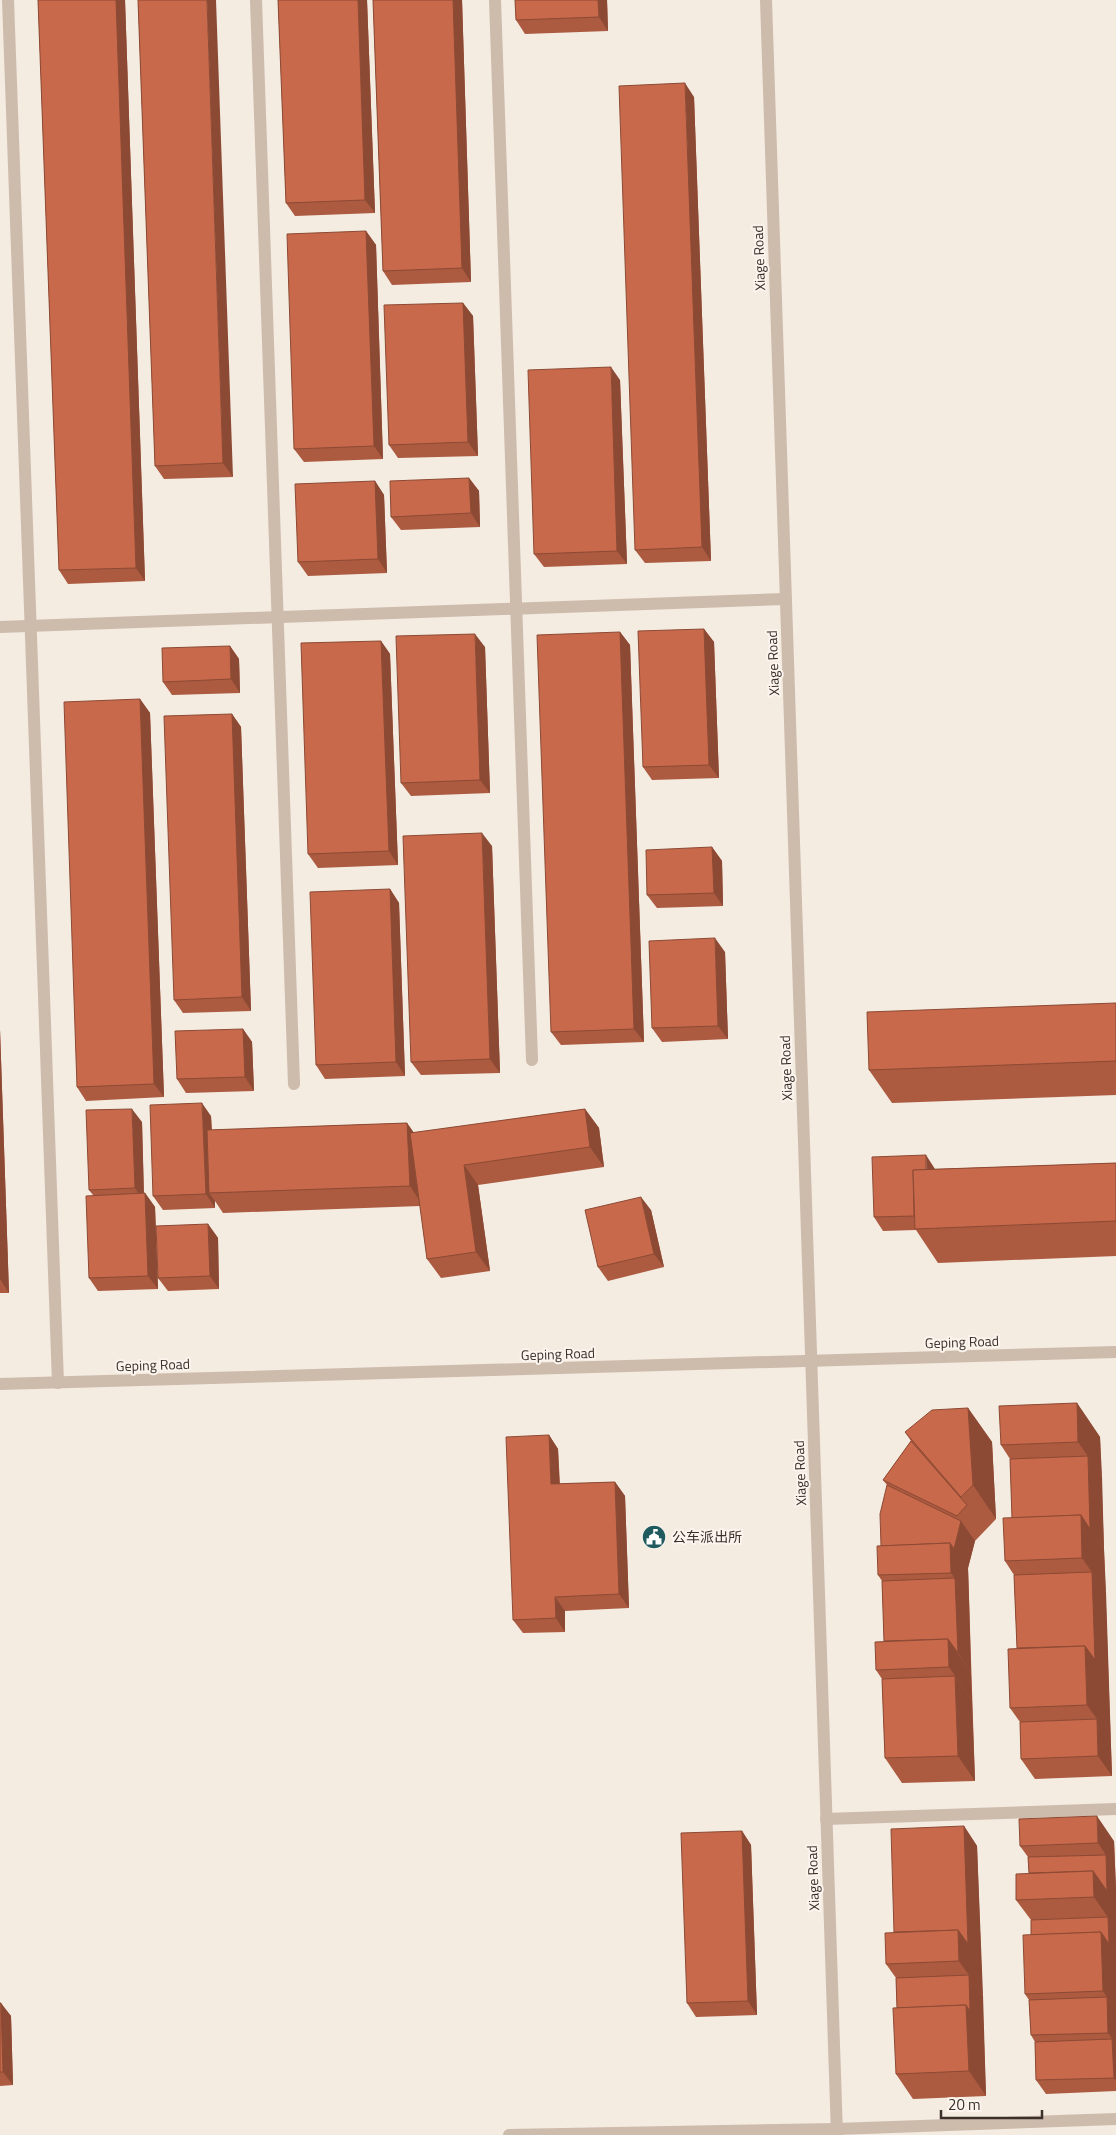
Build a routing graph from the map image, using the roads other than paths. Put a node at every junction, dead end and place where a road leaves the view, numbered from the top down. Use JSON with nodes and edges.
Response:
{"nodes":[{"id":1,"x":8,"y":0,"type":"edge"},
{"id":2,"x":256,"y":0,"type":"edge"},
{"id":3,"x":495,"y":0,"type":"edge"},
{"id":4,"x":766,"y":0,"type":"edge"},
{"id":5,"x":786,"y":599,"type":"junction"},
{"id":6,"x":517,"y":609,"type":"junction"},
{"id":7,"x":278,"y":617,"type":"junction"},
{"id":8,"x":30,"y":626,"type":"junction"},
{"id":9,"x":0,"y":627,"type":"edge"},
{"id":10,"x":532,"y":1060,"type":"dead end"},
{"id":11,"x":294,"y":1084,"type":"dead end"},
{"id":12,"x":1116,"y":1352,"type":"edge"},
{"id":13,"x":811,"y":1362,"type":"junction"},
{"id":14,"x":58,"y":1383,"type":"junction"},
{"id":15,"x":0,"y":1384,"type":"edge"},
{"id":16,"x":1116,"y":1809,"type":"edge"},
{"id":17,"x":826,"y":1819,"type":"junction"},
{"id":18,"x":1116,"y":2119,"type":"edge"},
{"id":19,"x":837,"y":2132,"type":"edge"},
{"id":20,"x":509,"y":2135,"type":"edge"}],
"edges":[{"from":1,"to":8,"type":"street"},
{"from":2,"to":7,"type":"street"},
{"from":3,"to":6,"type":"street"},
{"from":4,"to":5,"type":"street","name":"Xiage Road"},
{"from":5,"to":6,"type":"street"},
{"from":5,"to":13,"type":"street","name":"Xiage Road"},
{"from":6,"to":7,"type":"street"},
{"from":6,"to":10,"type":"street"},
{"from":7,"to":8,"type":"street"},
{"from":7,"to":11,"type":"street"},
{"from":8,"to":9,"type":"street"},
{"from":8,"to":14,"type":"street"},
{"from":12,"to":13,"type":"street","name":"Geping Road"},
{"from":13,"to":14,"type":"street","name":"Geping Road"},
{"from":13,"to":17,"type":"street","name":"Xiage Road"},
{"from":14,"to":15,"type":"street","name":"Geping Road"},
{"from":16,"to":17,"type":"street"},
{"from":17,"to":19,"type":"street","name":"Xiage Road"},
{"from":18,"to":19,"type":"street"},
{"from":19,"to":20,"type":"street"}]}
